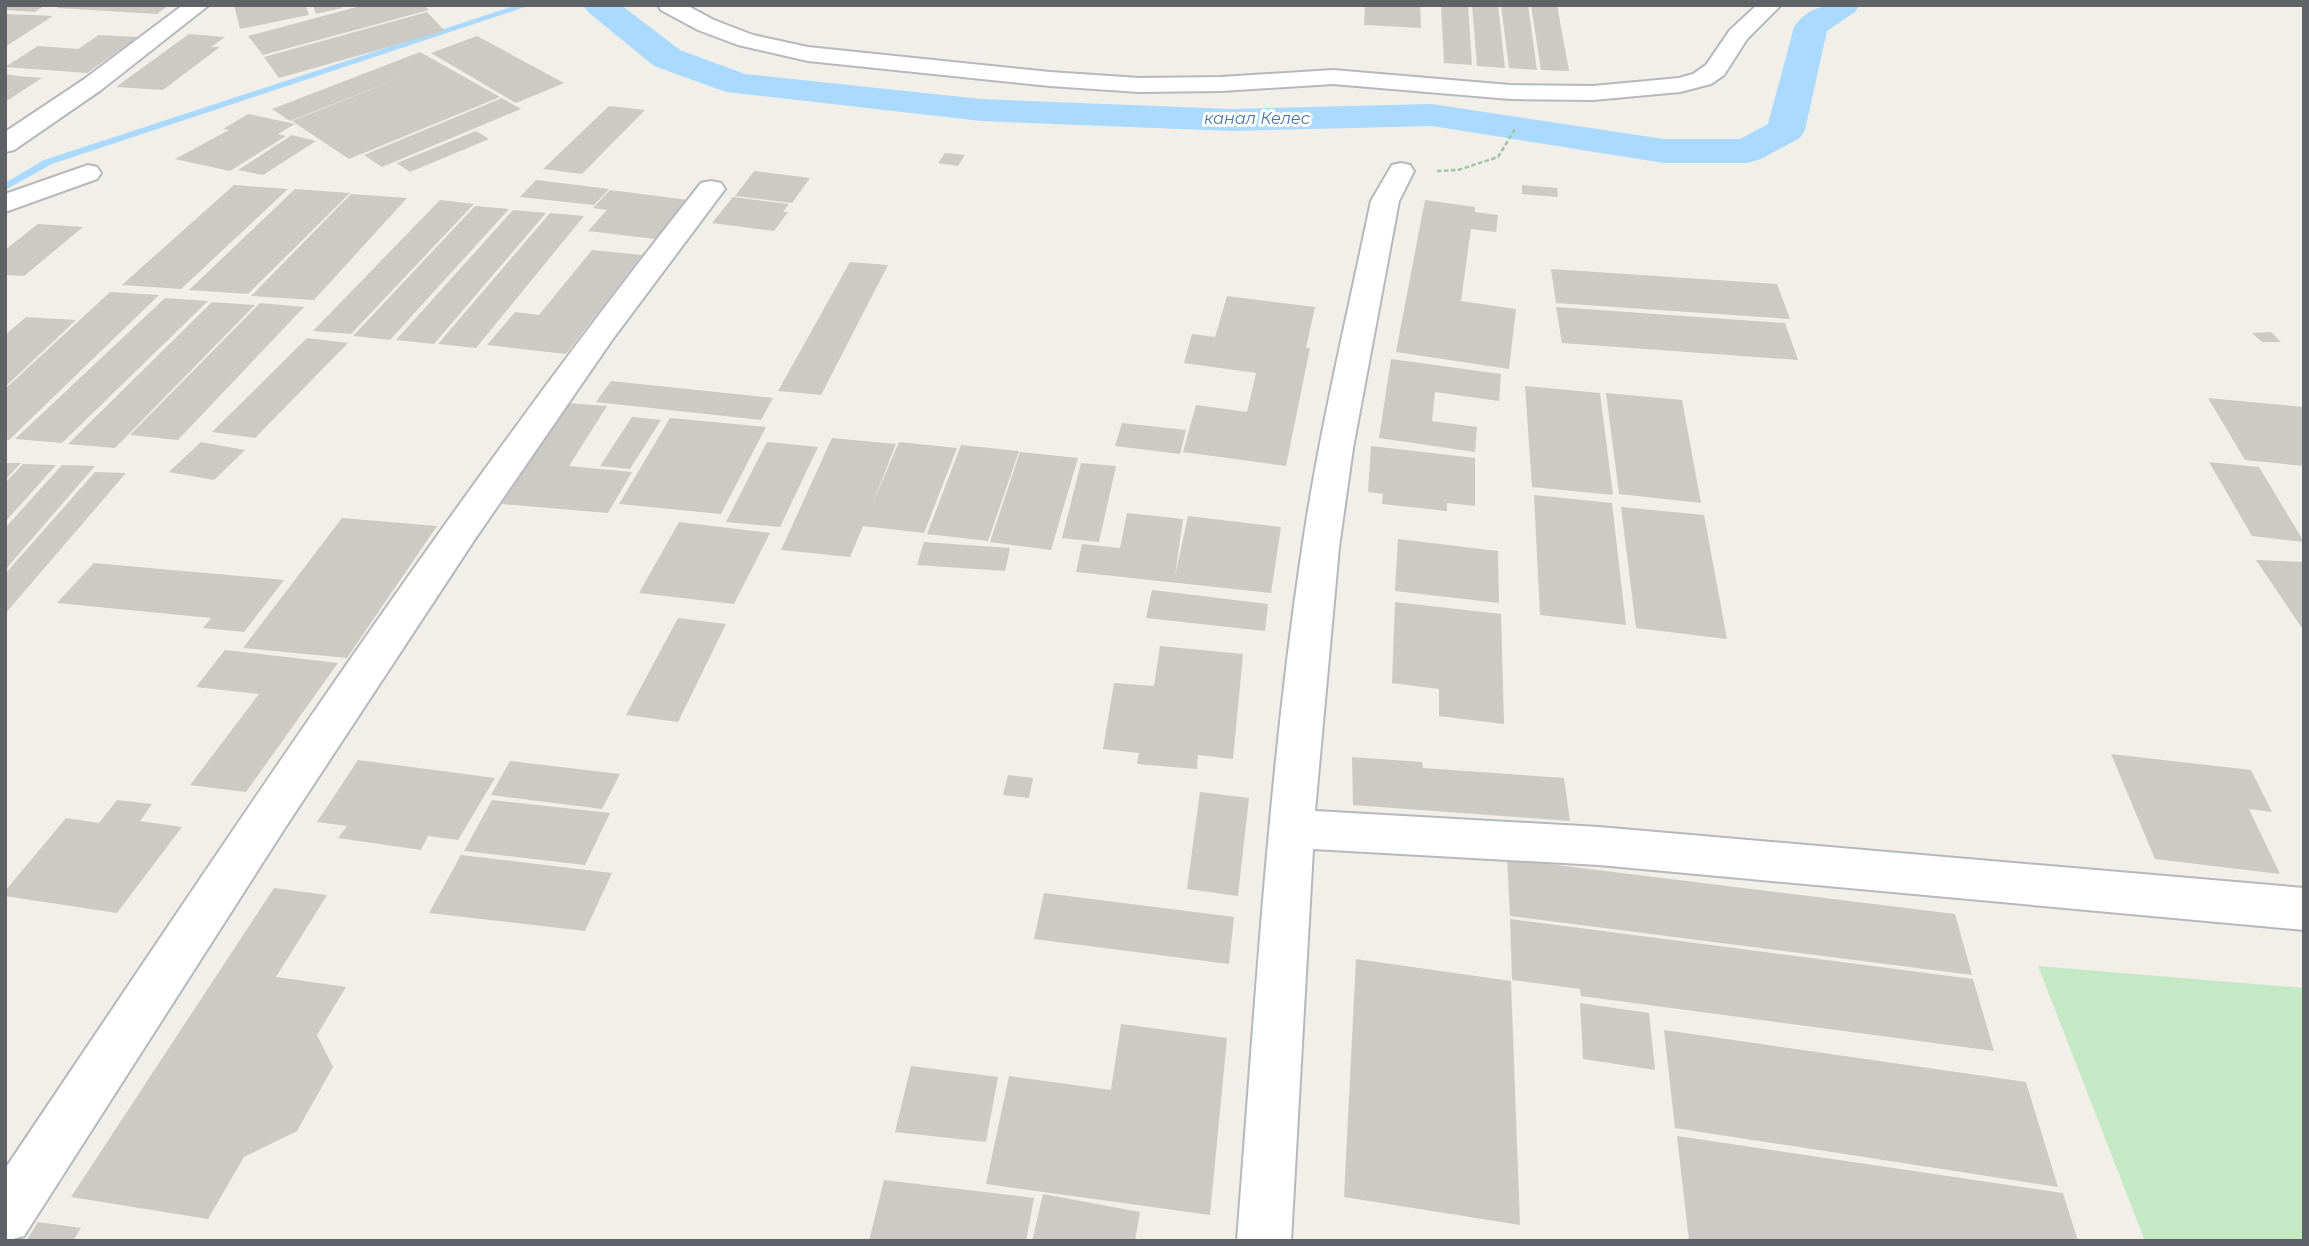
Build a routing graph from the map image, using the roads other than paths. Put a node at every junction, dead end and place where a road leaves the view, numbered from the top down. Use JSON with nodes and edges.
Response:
{"nodes":[{"id":1,"x":198,"y":5,"type":"edge"},
{"id":2,"x":669,"y":5,"type":"edge"},
{"id":3,"x":1770,"y":5,"type":"edge"},
{"id":4,"x":5,"y":144,"type":"edge"},
{"id":5,"x":1401,"y":171,"type":"road end"},
{"id":6,"x":88,"y":173,"type":"dead end"},
{"id":7,"x":711,"y":189,"type":"dead end"},
{"id":8,"x":5,"y":205,"type":"edge"},
{"id":9,"x":1292,"y":829,"type":"junction"},
{"id":10,"x":2304,"y":909,"type":"edge"},
{"id":11,"x":5,"y":1217,"type":"edge"},
{"id":12,"x":1264,"y":1241,"type":"edge"}],
"edges":[{"from":1,"to":4,"type":"street"},
{"from":2,"to":3,"type":"street"},
{"from":5,"to":9,"type":"street"},
{"from":6,"to":8,"type":"street"},
{"from":7,"to":11,"type":"street"},
{"from":9,"to":10,"type":"street"},
{"from":9,"to":12,"type":"street"}]}
